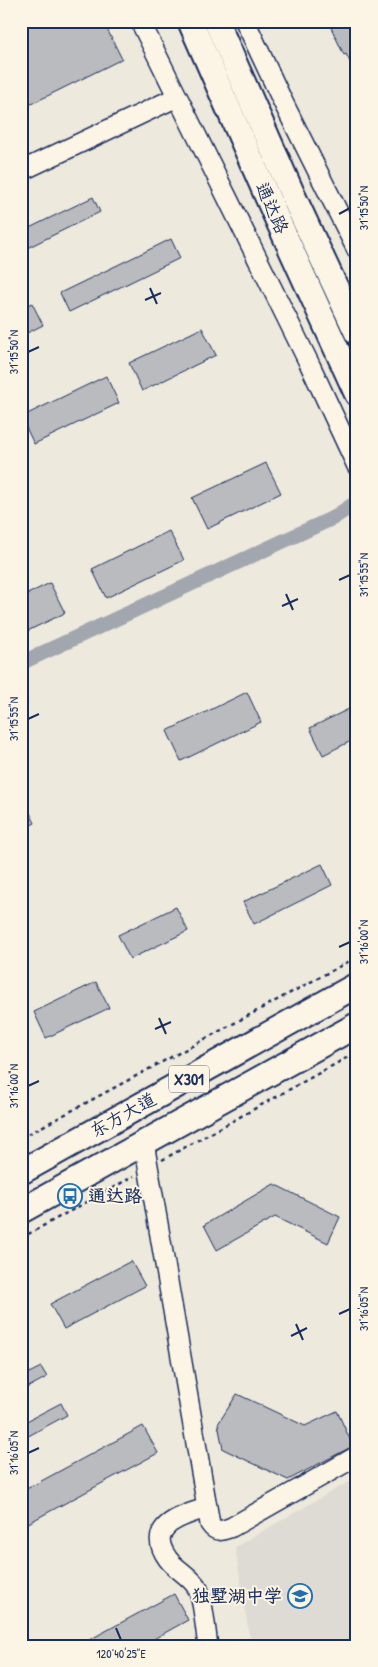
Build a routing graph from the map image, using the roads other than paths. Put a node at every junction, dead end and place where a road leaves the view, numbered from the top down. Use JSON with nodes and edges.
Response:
{"nodes":[{"id":1,"x":140,"y":21,"type":"edge"},
{"id":2,"x":190,"y":21,"type":"edge"},
{"id":3,"x":216,"y":21,"type":"edge"},
{"id":4,"x":245,"y":21,"type":"edge"},
{"id":5,"x":177,"y":97,"type":"junction"},
{"id":6,"x":21,"y":171,"type":"edge"},
{"id":7,"x":357,"y":250,"type":"edge"},
{"id":8,"x":357,"y":333,"type":"edge"},
{"id":9,"x":357,"y":394,"type":"edge"},
{"id":10,"x":357,"y":466,"type":"edge"},
{"id":11,"x":357,"y":985,"type":"edge"},
{"id":12,"x":357,"y":1025,"type":"edge"},
{"id":13,"x":144,"y":1143,"type":"junction"},
{"id":14,"x":21,"y":1172,"type":"edge"},
{"id":15,"x":21,"y":1211,"type":"edge"},
{"id":16,"x":357,"y":1456,"type":"edge"},
{"id":17,"x":206,"y":1508,"type":"junction"},
{"id":18,"x":208,"y":1646,"type":"edge"}],
"edges":[{"from":1,"to":5,"type":"street"},
{"from":2,"to":9,"type":"main road","name":"通达路"},
{"from":3,"to":8,"type":"main road","name":"通达路"},
{"from":4,"to":7,"type":"street"},
{"from":5,"to":6,"type":"street"},
{"from":5,"to":10,"type":"street"},
{"from":11,"to":14,"type":"main road","name":"东方大道","number":"X301"},
{"from":12,"to":13,"type":"main road","name":"东方大道","number":"X301"},
{"from":13,"to":15,"type":"main road","name":"东方大道","number":"X301"},
{"from":13,"to":17,"type":"street"},
{"from":16,"to":17,"type":"street"},
{"from":17,"to":18,"type":"street"}]}
